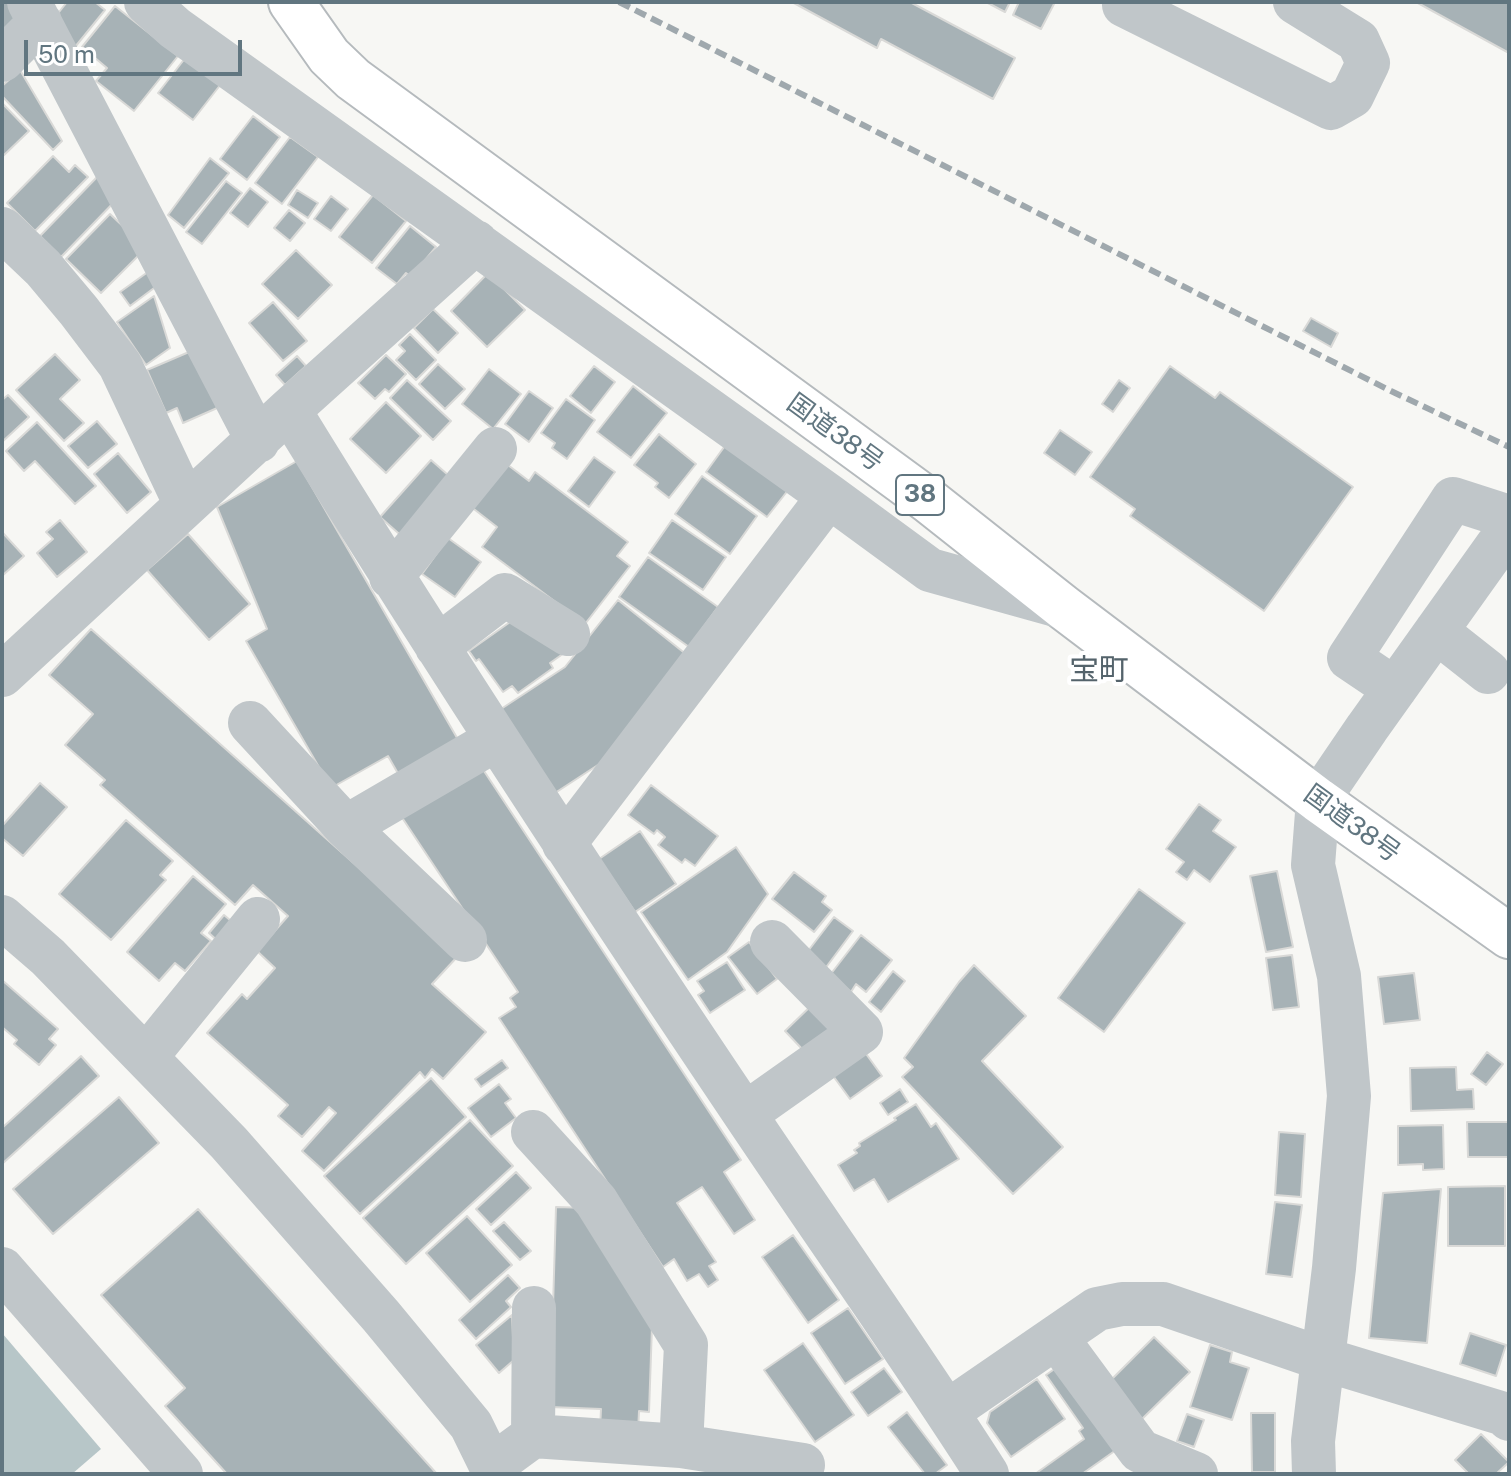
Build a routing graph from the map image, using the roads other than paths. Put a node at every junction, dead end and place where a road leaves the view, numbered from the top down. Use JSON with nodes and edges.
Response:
{"nodes":[{"id":1,"x":146,"y":2,"type":"edge"},
{"id":2,"x":291,"y":2,"type":"edge"},
{"id":3,"x":1125,"y":2,"type":"edge"},
{"id":4,"x":1295,"y":2,"type":"edge"},
{"id":5,"x":34,"y":12,"type":"edge"},
{"id":6,"x":2,"y":60,"type":"edge"},
{"id":7,"x":2,"y":229,"type":"edge"},
{"id":8,"x":476,"y":242,"type":"junction"},
{"id":9,"x":289,"y":410,"type":"junction"},
{"id":10,"x":258,"y":441,"type":"junction"},
{"id":11,"x":495,"y":449,"type":"dead end"},
{"id":12,"x":829,"y":496,"type":"junction"},
{"id":13,"x":186,"y":505,"type":"junction"},
{"id":14,"x":1509,"y":517,"type":"edge"},
{"id":15,"x":1509,"y":529,"type":"edge"},
{"id":16,"x":391,"y":577,"type":"junction"},
{"id":17,"x":1063,"y":607,"type":"junction"},
{"id":18,"x":1436,"y":631,"type":"junction"},
{"id":19,"x":568,"y":634,"type":"dead end"},
{"id":20,"x":437,"y":647,"type":"junction"},
{"id":21,"x":1488,"y":672,"type":"dead end"},
{"id":22,"x":2,"y":675,"type":"edge"},
{"id":23,"x":1395,"y":689,"type":"junction"},
{"id":24,"x":250,"y":723,"type":"dead end"},
{"id":25,"x":497,"y":739,"type":"junction"},
{"id":26,"x":1318,"y":800,"type":"junction"},
{"id":27,"x":346,"y":827,"type":"junction"},
{"id":28,"x":564,"y":844,"type":"junction"},
{"id":29,"x":2,"y":917,"type":"edge"},
{"id":30,"x":258,"y":919,"type":"dead end"},
{"id":31,"x":1509,"y":936,"type":"edge"},
{"id":32,"x":465,"y":940,"type":"dead end"},
{"id":33,"x":772,"y":942,"type":"dead end"},
{"id":34,"x":146,"y":1057,"type":"junction"},
{"id":35,"x":745,"y":1114,"type":"junction"},
{"id":36,"x":533,"y":1132,"type":"dead end"},
{"id":37,"x":2,"y":1269,"type":"edge"},
{"id":38,"x":534,"y":1308,"type":"dead end"},
{"id":39,"x":1056,"y":1337,"type":"junction"},
{"id":40,"x":1323,"y":1359,"type":"junction"},
{"id":41,"x":947,"y":1412,"type":"junction"},
{"id":42,"x":1509,"y":1419,"type":"edge"},
{"id":43,"x":533,"y":1436,"type":"junction"},
{"id":44,"x":681,"y":1446,"type":"junction"},
{"id":45,"x":803,"y":1465,"type":"dead end"},
{"id":46,"x":494,"y":1470,"type":"edge"},
{"id":47,"x":181,"y":1474,"type":"edge"},
{"id":48,"x":987,"y":1474,"type":"edge"},
{"id":49,"x":1196,"y":1474,"type":"edge"},
{"id":50,"x":1314,"y":1474,"type":"edge"}],
"edges":[{"from":1,"to":8,"type":"street"},
{"from":2,"to":17,"type":"highway","name":"国道38号","number":"38"},
{"from":3,"to":4,"type":"street"},
{"from":5,"to":6,"type":"street"},
{"from":5,"to":10,"type":"street"},
{"from":7,"to":13,"type":"street"},
{"from":8,"to":9,"type":"street"},
{"from":8,"to":12,"type":"street"},
{"from":9,"to":10,"type":"street"},
{"from":9,"to":16,"type":"street"},
{"from":10,"to":13,"type":"street"},
{"from":11,"to":16,"type":"street"},
{"from":12,"to":17,"type":"street"},
{"from":12,"to":28,"type":"street"},
{"from":13,"to":22,"type":"street"},
{"from":14,"to":23,"type":"street"},
{"from":15,"to":18,"type":"street"},
{"from":16,"to":20,"type":"street"},
{"from":17,"to":26,"type":"highway","name":"国道38号","number":"38"},
{"from":18,"to":21,"type":"street"},
{"from":18,"to":23,"type":"street"},
{"from":19,"to":20,"type":"street"},
{"from":20,"to":25,"type":"street"},
{"from":23,"to":26,"type":"street"},
{"from":24,"to":27,"type":"street"},
{"from":25,"to":27,"type":"street"},
{"from":25,"to":28,"type":"street"},
{"from":26,"to":31,"type":"highway","name":"国道38号","number":"38"},
{"from":26,"to":40,"type":"street"},
{"from":27,"to":32,"type":"street"},
{"from":28,"to":35,"type":"street"},
{"from":29,"to":34,"type":"street"},
{"from":30,"to":34,"type":"street"},
{"from":33,"to":35,"type":"street"},
{"from":34,"to":46,"type":"street"},
{"from":35,"to":41,"type":"street"},
{"from":36,"to":44,"type":"street"},
{"from":37,"to":47,"type":"street"},
{"from":38,"to":43,"type":"street"},
{"from":39,"to":40,"type":"street"},
{"from":39,"to":41,"type":"street"},
{"from":39,"to":49,"type":"street"},
{"from":40,"to":42,"type":"street"},
{"from":40,"to":50,"type":"street"},
{"from":41,"to":48,"type":"street"},
{"from":43,"to":44,"type":"street"},
{"from":43,"to":46,"type":"street"},
{"from":44,"to":45,"type":"street"}]}
